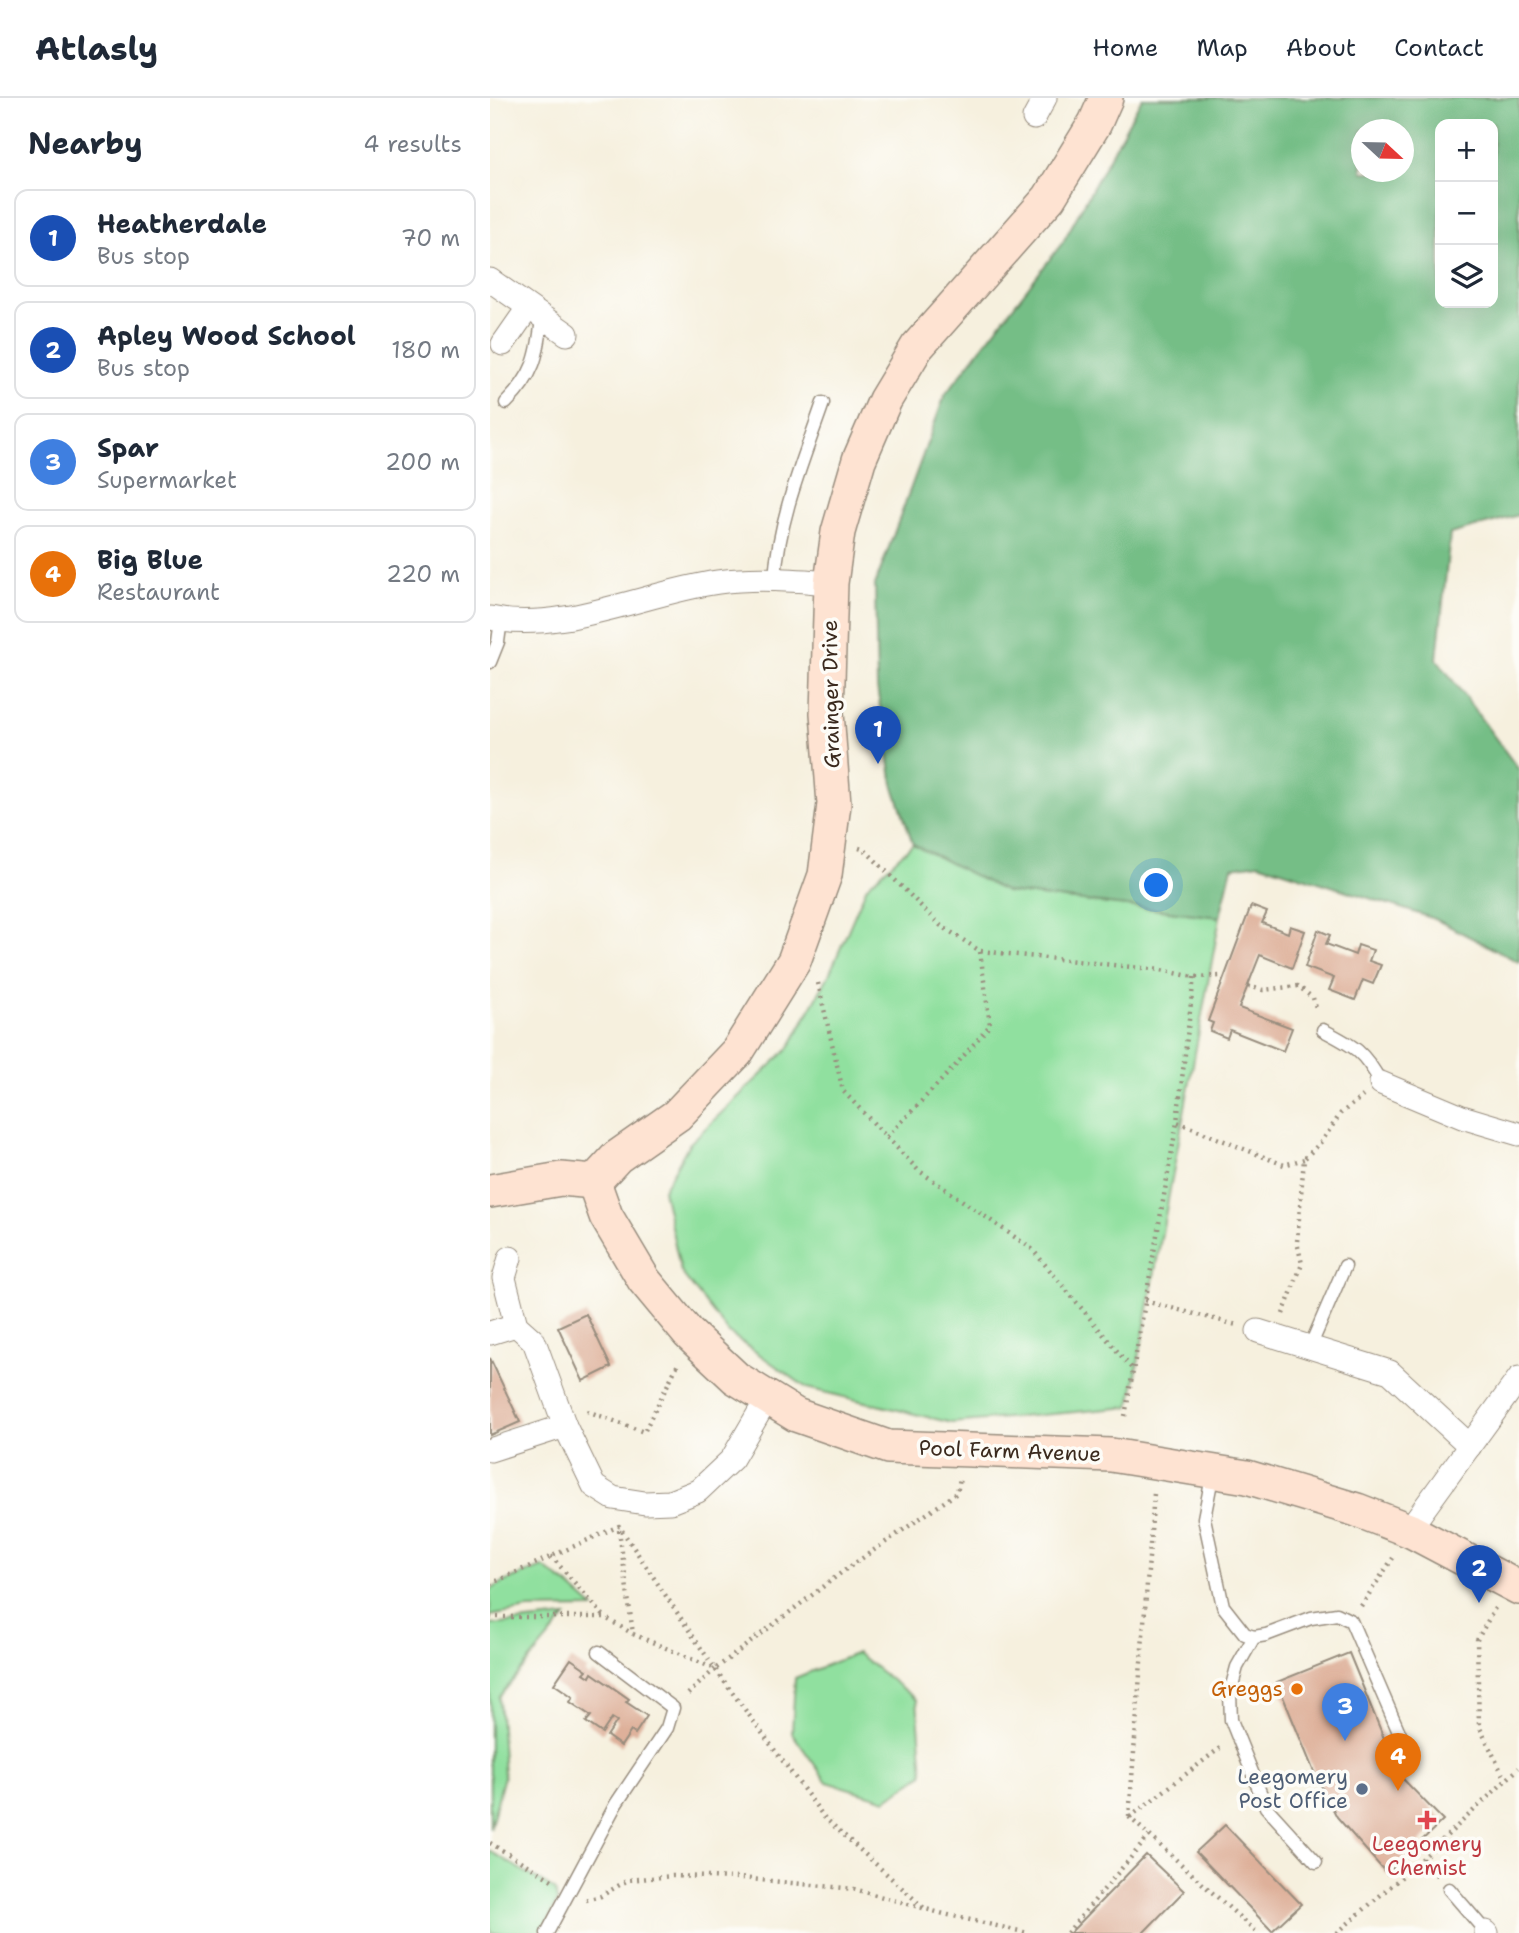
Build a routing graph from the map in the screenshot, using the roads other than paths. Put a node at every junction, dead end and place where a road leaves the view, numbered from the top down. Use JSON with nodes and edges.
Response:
{"nodes":[{"id":1,"x":1106,"y":98,"type":"edge"},
{"id":2,"x":490,"y":280,"type":"edge"},
{"id":3,"x":535,"y":313,"type":"junction"},
{"id":4,"x":567,"y":334,"type":"dead end"},
{"id":5,"x":503,"y":344,"type":"dead end"},
{"id":6,"x":506,"y":403,"type":"dead end"},
{"id":7,"x":823,"y":403,"type":"dead end"},
{"id":8,"x":775,"y":578,"type":"junction"},
{"id":9,"x":831,"y":583,"type":"junction"},
{"id":10,"x":496,"y":619,"type":"edge"},
{"id":11,"x":490,"y":662,"type":"edge"},
{"id":12,"x":1323,"y":1030,"type":"road end"},
{"id":13,"x":1381,"y":1083,"type":"joint"},
{"id":14,"x":1519,"y":1134,"type":"edge"},
{"id":15,"x":594,"y":1182,"type":"junction"},
{"id":16,"x":490,"y":1191,"type":"edge"},
{"id":17,"x":510,"y":1258,"type":"dead end"},
{"id":18,"x":1345,"y":1266,"type":"dead end"},
{"id":19,"x":516,"y":1325,"type":"junction"},
{"id":20,"x":490,"y":1333,"type":"edge"},
{"id":21,"x":1266,"y":1334,"type":"road end"},
{"id":22,"x":1310,"y":1348,"type":"junction"},
{"id":23,"x":1519,"y":1378,"type":"edge"},
{"id":24,"x":767,"y":1399,"type":"junction"},
{"id":25,"x":562,"y":1418,"type":"junction"},
{"id":26,"x":1470,"y":1446,"type":"junction"},
{"id":27,"x":490,"y":1450,"type":"edge"},
{"id":28,"x":1213,"y":1471,"type":"junction"},
{"id":29,"x":1411,"y":1531,"type":"junction"},
{"id":30,"x":1514,"y":1586,"type":"edge"},
{"id":31,"x":1254,"y":1637,"type":"junction"},
{"id":32,"x":599,"y":1652,"type":"dead end"},
{"id":33,"x":1408,"y":1753,"type":"dead end"},
{"id":34,"x":1316,"y":1862,"type":"dead end"},
{"id":35,"x":1449,"y":1889,"type":"dead end"},
{"id":36,"x":1487,"y":1932,"type":"edge"},
{"id":37,"x":547,"y":1933,"type":"edge"}],
"edges":[{"from":1,"to":9,"type":"street","name":"Grainger Drive"},
{"from":2,"to":3,"type":"street"},
{"from":3,"to":4,"type":"street"},
{"from":3,"to":5,"type":"street"},
{"from":3,"to":6,"type":"lane"},
{"from":7,"to":8,"type":"lane"},
{"from":8,"to":9,"type":"street"},
{"from":8,"to":10,"type":"street"},
{"from":9,"to":15,"type":"street","name":"Grainger Drive"},
{"from":10,"to":11,"type":"lane"},
{"from":12,"to":13,"type":"lane"},
{"from":13,"to":14,"type":"street"},
{"from":15,"to":16,"type":"street"},
{"from":15,"to":24,"type":"street","name":"Pool Farm Avenue"},
{"from":17,"to":19,"type":"street"},
{"from":18,"to":22,"type":"lane"},
{"from":19,"to":20,"type":"street"},
{"from":19,"to":25,"type":"street"},
{"from":21,"to":22,"type":"street"},
{"from":22,"to":26,"type":"street"},
{"from":23,"to":26,"type":"street"},
{"from":24,"to":25,"type":"street"},
{"from":24,"to":28,"type":"street","name":"Pool Farm Avenue"},
{"from":25,"to":27,"type":"street"},
{"from":26,"to":29,"type":"street"},
{"from":28,"to":29,"type":"street","name":"Pool Farm Avenue"},
{"from":28,"to":31,"type":"lane"},
{"from":29,"to":30,"type":"street","name":"Pool Farm Avenue"},
{"from":31,"to":33,"type":"lane"},
{"from":31,"to":34,"type":"lane"},
{"from":32,"to":37,"type":"lane"},
{"from":35,"to":36,"type":"lane"}]}
